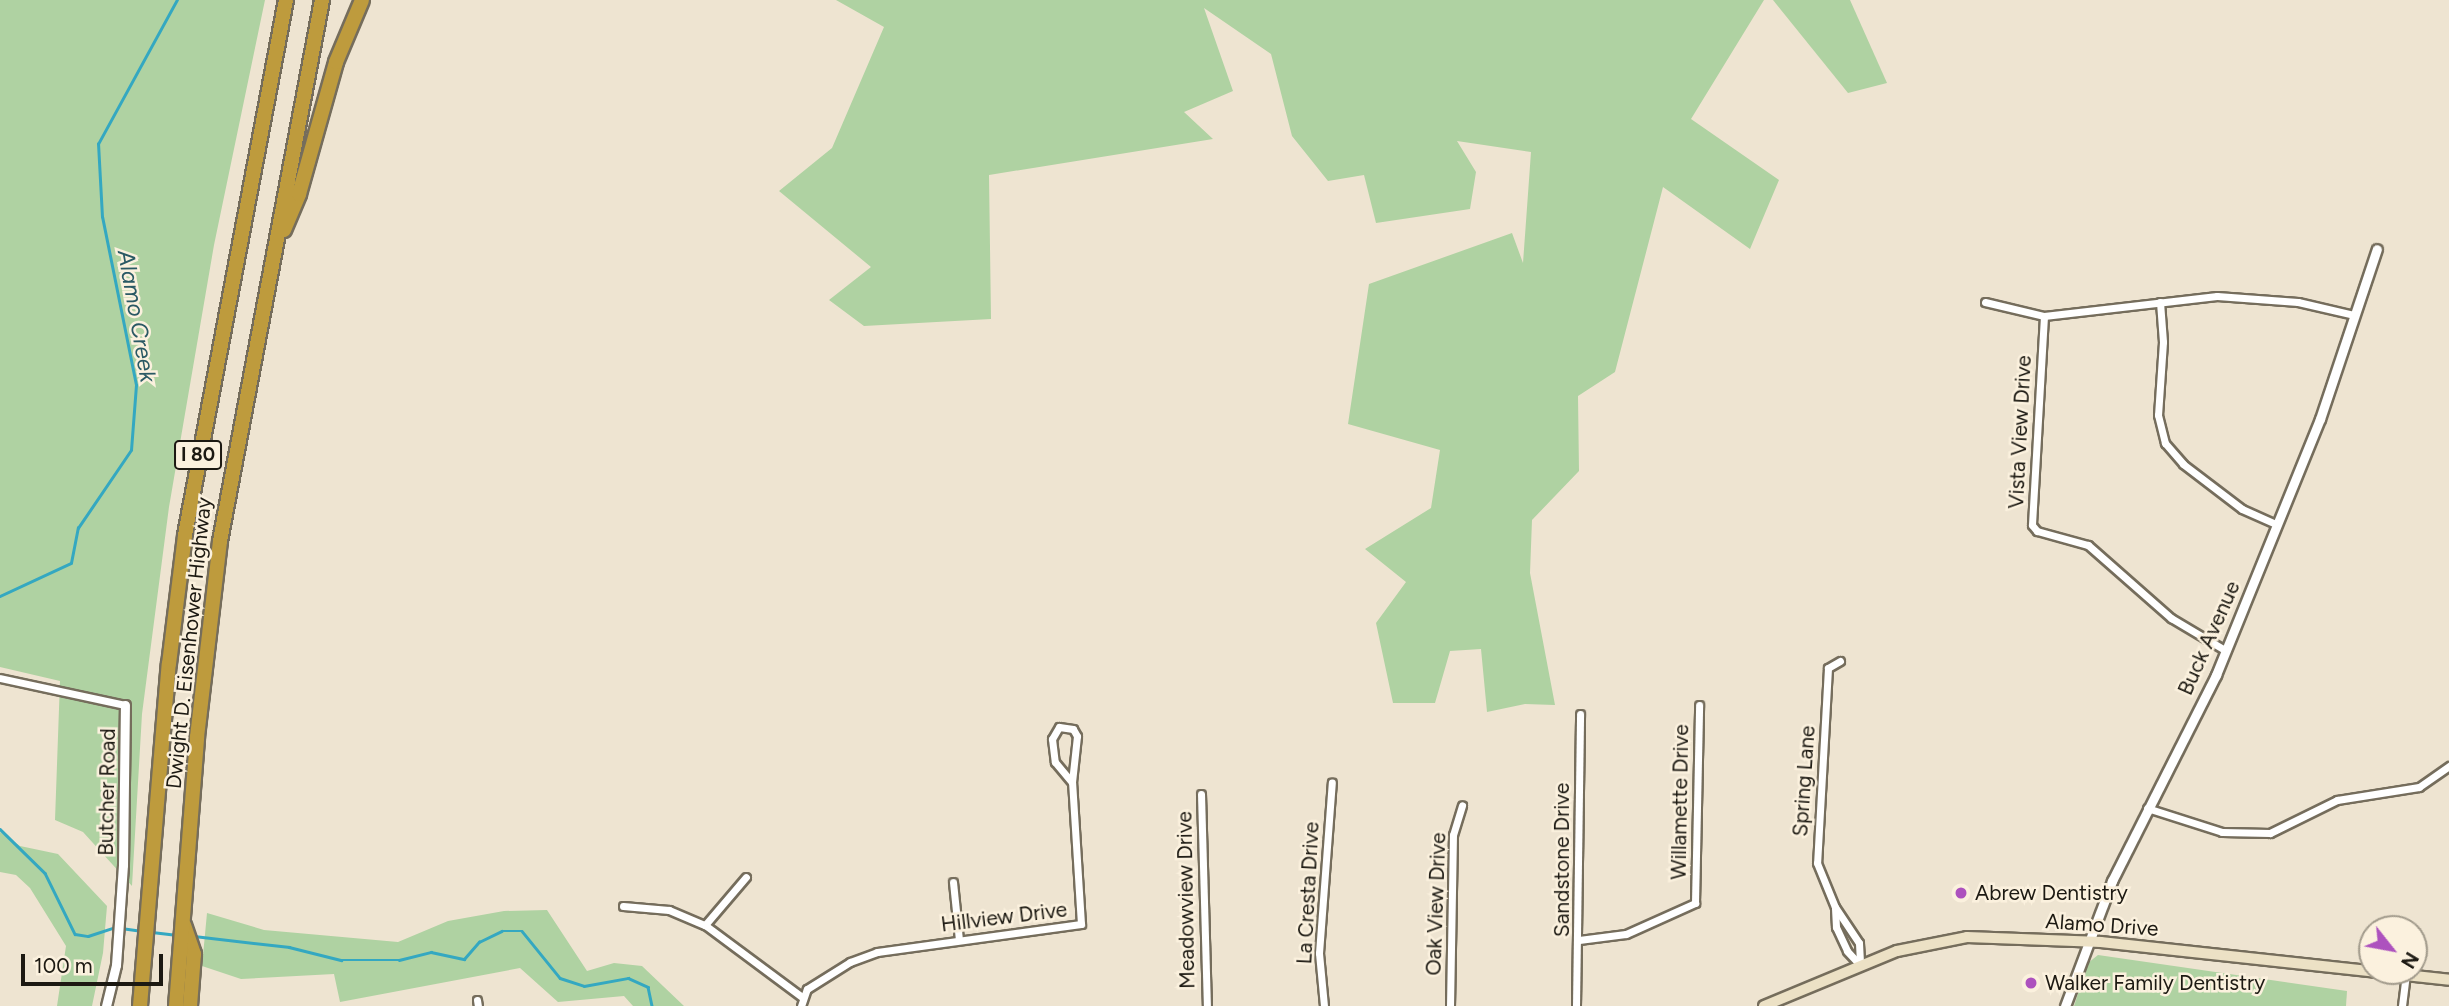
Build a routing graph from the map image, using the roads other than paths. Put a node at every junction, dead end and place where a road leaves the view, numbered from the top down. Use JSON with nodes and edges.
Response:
{"nodes":[{"id":1,"x":286,"y":0,"type":"edge"},
{"id":2,"x":322,"y":0,"type":"edge"},
{"id":3,"x":362,"y":0,"type":"edge"},
{"id":4,"x":2377,"y":249,"type":"dead end"},
{"id":5,"x":272,"y":258,"type":"junction"},
{"id":6,"x":1985,"y":302,"type":"dead end"},
{"id":7,"x":2160,"y":302,"type":"junction"},
{"id":8,"x":2354,"y":315,"type":"junction"},
{"id":9,"x":2044,"y":316,"type":"junction"},
{"id":10,"x":2275,"y":524,"type":"junction"},
{"id":11,"x":2225,"y":650,"type":"junction"},
{"id":12,"x":1840,"y":662,"type":"dead end"},
{"id":13,"x":0,"y":678,"type":"edge"},
{"id":14,"x":125,"y":705,"type":"joint"},
{"id":15,"x":1699,"y":705,"type":"dead end"},
{"id":16,"x":1580,"y":714,"type":"dead end"},
{"id":17,"x":2449,"y":766,"type":"edge"},
{"id":18,"x":1072,"y":782,"type":"junction"},
{"id":19,"x":1332,"y":782,"type":"dead end"},
{"id":20,"x":1201,"y":794,"type":"dead end"},
{"id":21,"x":1462,"y":805,"type":"dead end"},
{"id":22,"x":2147,"y":808,"type":"junction"},
{"id":23,"x":746,"y":877,"type":"dead end"},
{"id":24,"x":953,"y":882,"type":"dead end"},
{"id":25,"x":623,"y":906,"type":"dead end"},
{"id":26,"x":1835,"y":907,"type":"junction"},
{"id":27,"x":705,"y":925,"type":"junction"},
{"id":28,"x":959,"y":940,"type":"junction"},
{"id":29,"x":1579,"y":940,"type":"junction"},
{"id":30,"x":2087,"y":941,"type":"junction"},
{"id":31,"x":187,"y":953,"type":"junction"},
{"id":32,"x":144,"y":954,"type":"junction"},
{"id":33,"x":1860,"y":965,"type":"junction"},
{"id":34,"x":2358,"y":970,"type":"edge"},
{"id":35,"x":2428,"y":978,"type":"edge"},
{"id":36,"x":2449,"y":980,"type":"edge"},
{"id":37,"x":2405,"y":985,"type":"edge"},
{"id":38,"x":802,"y":997,"type":"junction"},
{"id":39,"x":106,"y":1006,"type":"edge"},
{"id":40,"x":131,"y":1006,"type":"edge"},
{"id":41,"x":140,"y":1006,"type":"edge"},
{"id":42,"x":176,"y":1006,"type":"edge"},
{"id":43,"x":191,"y":1006,"type":"edge"},
{"id":44,"x":801,"y":1006,"type":"edge"},
{"id":45,"x":1207,"y":1006,"type":"edge"},
{"id":46,"x":1324,"y":1006,"type":"edge"},
{"id":47,"x":1450,"y":1006,"type":"edge"},
{"id":48,"x":1576,"y":1006,"type":"edge"},
{"id":49,"x":1764,"y":1006,"type":"edge"},
{"id":50,"x":2065,"y":1006,"type":"edge"},
{"id":51,"x":2402,"y":1006,"type":"edge"}],
"edges":[{"from":1,"to":32,"type":"highway","name":"Dwight D. Eisenhower Highway","number":"I 80"},
{"from":2,"to":5,"type":"highway","name":"Dwight D. Eisenhower Highway","number":"I 80"},
{"from":3,"to":5,"type":"highway"},
{"from":4,"to":8,"type":"street","name":"Buck Avenue"},
{"from":5,"to":31,"type":"highway","name":"Dwight D. Eisenhower Highway","number":"I 80"},
{"from":6,"to":9,"type":"street"},
{"from":7,"to":8,"type":"street"},
{"from":7,"to":9,"type":"street"},
{"from":7,"to":10,"type":"street"},
{"from":8,"to":10,"type":"street","name":"Buck Avenue"},
{"from":9,"to":11,"type":"street","name":"Vista View Drive"},
{"from":10,"to":11,"type":"street","name":"Buck Avenue"},
{"from":11,"to":22,"type":"street","name":"Buck Avenue"},
{"from":12,"to":26,"type":"street","name":"Spring Lane"},
{"from":13,"to":14,"type":"street","name":"Butcher Road"},
{"from":14,"to":39,"type":"street","name":"Butcher Road"},
{"from":15,"to":29,"type":"street","name":"Willamette Drive"},
{"from":16,"to":29,"type":"street","name":"Sandstone Drive"},
{"from":17,"to":22,"type":"street"},
{"from":18,"to":18,"type":"street"},
{"from":18,"to":28,"type":"street","name":"Hillview Drive"},
{"from":19,"to":46,"type":"street","name":"La Cresta Drive"},
{"from":20,"to":45,"type":"street","name":"Meadowview Drive"},
{"from":21,"to":47,"type":"street","name":"Oak View Drive"},
{"from":22,"to":30,"type":"street","name":"Buck Avenue"},
{"from":23,"to":27,"type":"street"},
{"from":24,"to":28,"type":"street"},
{"from":25,"to":27,"type":"street"},
{"from":26,"to":33,"type":"street","name":"Spring Lane"},
{"from":26,"to":33,"type":"street","name":"Spring Lane"},
{"from":27,"to":38,"type":"street"},
{"from":28,"to":38,"type":"street","name":"Hillview Drive"},
{"from":29,"to":48,"type":"street","name":"Sandstone Drive"},
{"from":30,"to":33,"type":"main road","name":"Alamo Drive"},
{"from":30,"to":34,"type":"main road","name":"Alamo Drive"},
{"from":30,"to":50,"type":"street","name":"Buck Avenue"},
{"from":31,"to":42,"type":"highway"},
{"from":31,"to":43,"type":"highway"},
{"from":32,"to":40,"type":"highway"},
{"from":32,"to":41,"type":"highway","name":"Dwight D. Eisenhower Highway","number":"I 80"},
{"from":33,"to":49,"type":"main road","name":"Alamo Drive"},
{"from":35,"to":36,"type":"main road","name":"Alamo Drive"},
{"from":37,"to":51,"type":"street"},
{"from":38,"to":44,"type":"street"}]}
